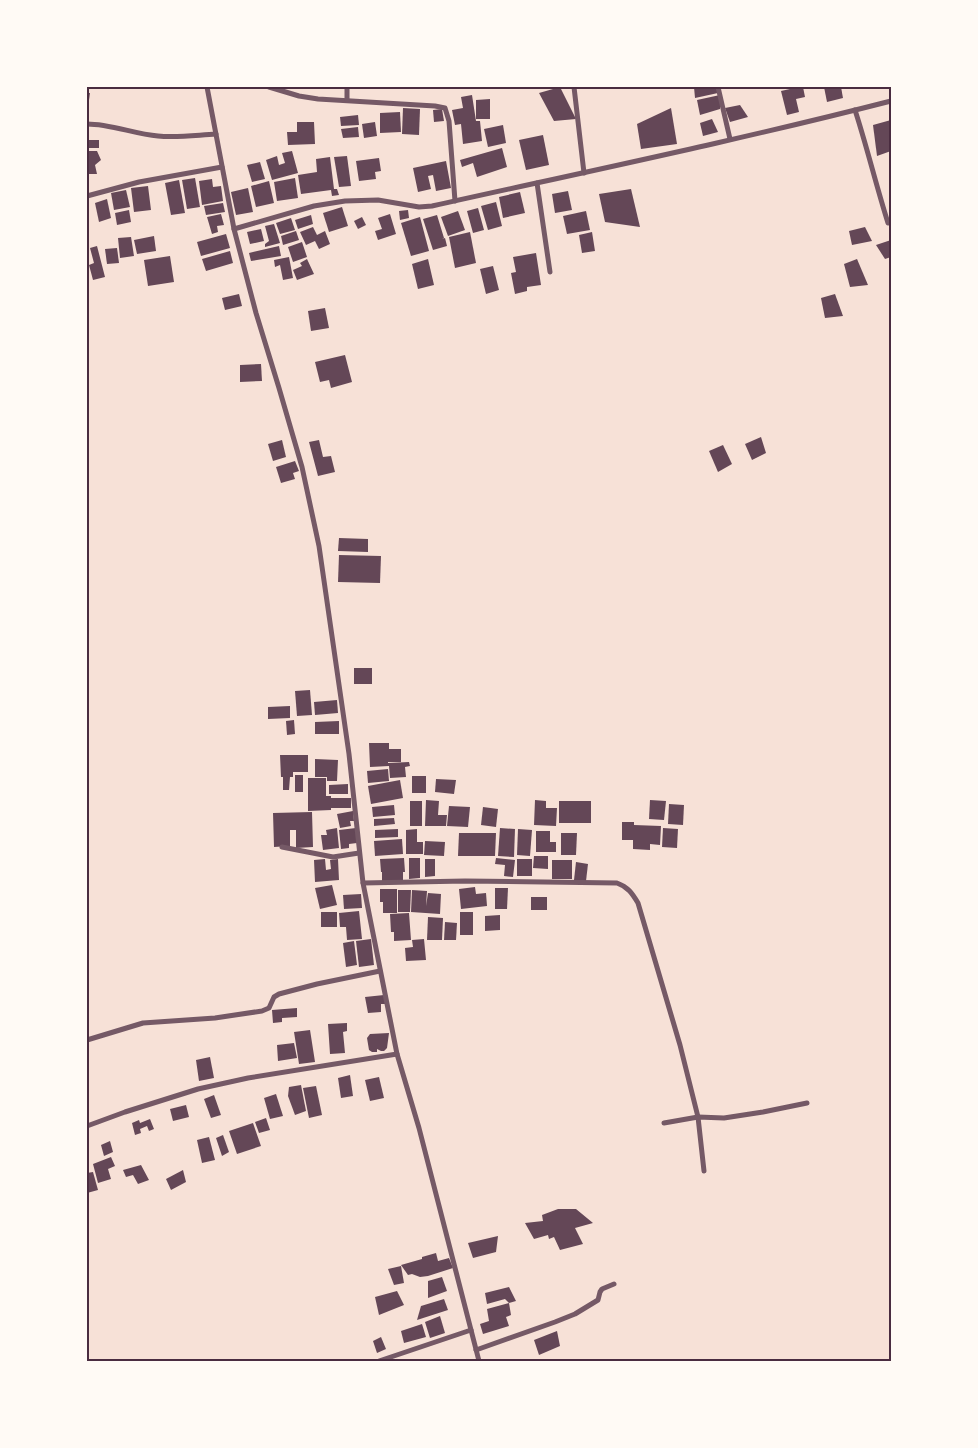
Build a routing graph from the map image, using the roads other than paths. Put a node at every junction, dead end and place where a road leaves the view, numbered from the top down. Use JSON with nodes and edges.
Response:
{"nodes":[{"id":1,"x":207,"y":87,"type":"edge"},
{"id":2,"x":269,"y":87,"type":"edge"},
{"id":3,"x":347,"y":87,"type":"edge"},
{"id":4,"x":574,"y":87,"type":"edge"},
{"id":5,"x":718,"y":87,"type":"edge"},
{"id":6,"x":347,"y":100,"type":"junction"},
{"id":7,"x":891,"y":101,"type":"edge"},
{"id":8,"x":855,"y":110,"type":"junction"},
{"id":9,"x":87,"y":124,"type":"edge"},
{"id":10,"x":216,"y":134,"type":"junction"},
{"id":11,"x":730,"y":140,"type":"junction"},
{"id":12,"x":222,"y":167,"type":"junction"},
{"id":13,"x":584,"y":173,"type":"junction"},
{"id":14,"x":537,"y":183,"type":"junction"},
{"id":15,"x":87,"y":196,"type":"edge"},
{"id":16,"x":455,"y":201,"type":"junction"},
{"id":17,"x":888,"y":223,"type":"dead end"},
{"id":18,"x":234,"y":229,"type":"junction"},
{"id":19,"x":550,"y":272,"type":"dead end"},
{"id":20,"x":282,"y":847,"type":"dead end"},
{"id":21,"x":359,"y":853,"type":"junction"},
{"id":22,"x":363,"y":883,"type":"junction"},
{"id":23,"x":380,"y":971,"type":"junction"},
{"id":24,"x":87,"y":1040,"type":"edge"},
{"id":25,"x":397,"y":1054,"type":"junction"},
{"id":26,"x":807,"y":1103,"type":"dead end"},
{"id":27,"x":698,"y":1117,"type":"junction"},
{"id":28,"x":664,"y":1123,"type":"dead end"},
{"id":29,"x":87,"y":1126,"type":"edge"},
{"id":30,"x":704,"y":1171,"type":"dead end"},
{"id":31,"x":614,"y":1284,"type":"dead end"},
{"id":32,"x":471,"y":1330,"type":"junction"},
{"id":33,"x":476,"y":1350,"type":"junction"},
{"id":34,"x":379,"y":1361,"type":"edge"},
{"id":35,"x":479,"y":1361,"type":"edge"}],
"edges":[{"from":1,"to":10,"type":"street"},
{"from":2,"to":6,"type":"street"},
{"from":3,"to":6,"type":"street"},
{"from":4,"to":13,"type":"street"},
{"from":5,"to":11,"type":"street"},
{"from":6,"to":16,"type":"street"},
{"from":7,"to":8,"type":"street"},
{"from":8,"to":11,"type":"street"},
{"from":8,"to":17,"type":"street"},
{"from":9,"to":10,"type":"street"},
{"from":10,"to":12,"type":"street"},
{"from":11,"to":13,"type":"street"},
{"from":12,"to":15,"type":"street"},
{"from":12,"to":18,"type":"street"},
{"from":13,"to":14,"type":"street"},
{"from":14,"to":16,"type":"street"},
{"from":14,"to":19,"type":"street"},
{"from":16,"to":18,"type":"street"},
{"from":18,"to":21,"type":"street"},
{"from":20,"to":21,"type":"street"},
{"from":21,"to":22,"type":"street"},
{"from":22,"to":23,"type":"street"},
{"from":22,"to":27,"type":"street"},
{"from":23,"to":24,"type":"street"},
{"from":23,"to":25,"type":"street"},
{"from":25,"to":29,"type":"street"},
{"from":25,"to":32,"type":"street"},
{"from":26,"to":27,"type":"street"},
{"from":27,"to":28,"type":"street"},
{"from":27,"to":30,"type":"street"},
{"from":31,"to":33,"type":"street"},
{"from":32,"to":33,"type":"street"},
{"from":32,"to":34,"type":"street"},
{"from":33,"to":35,"type":"street"}]}
